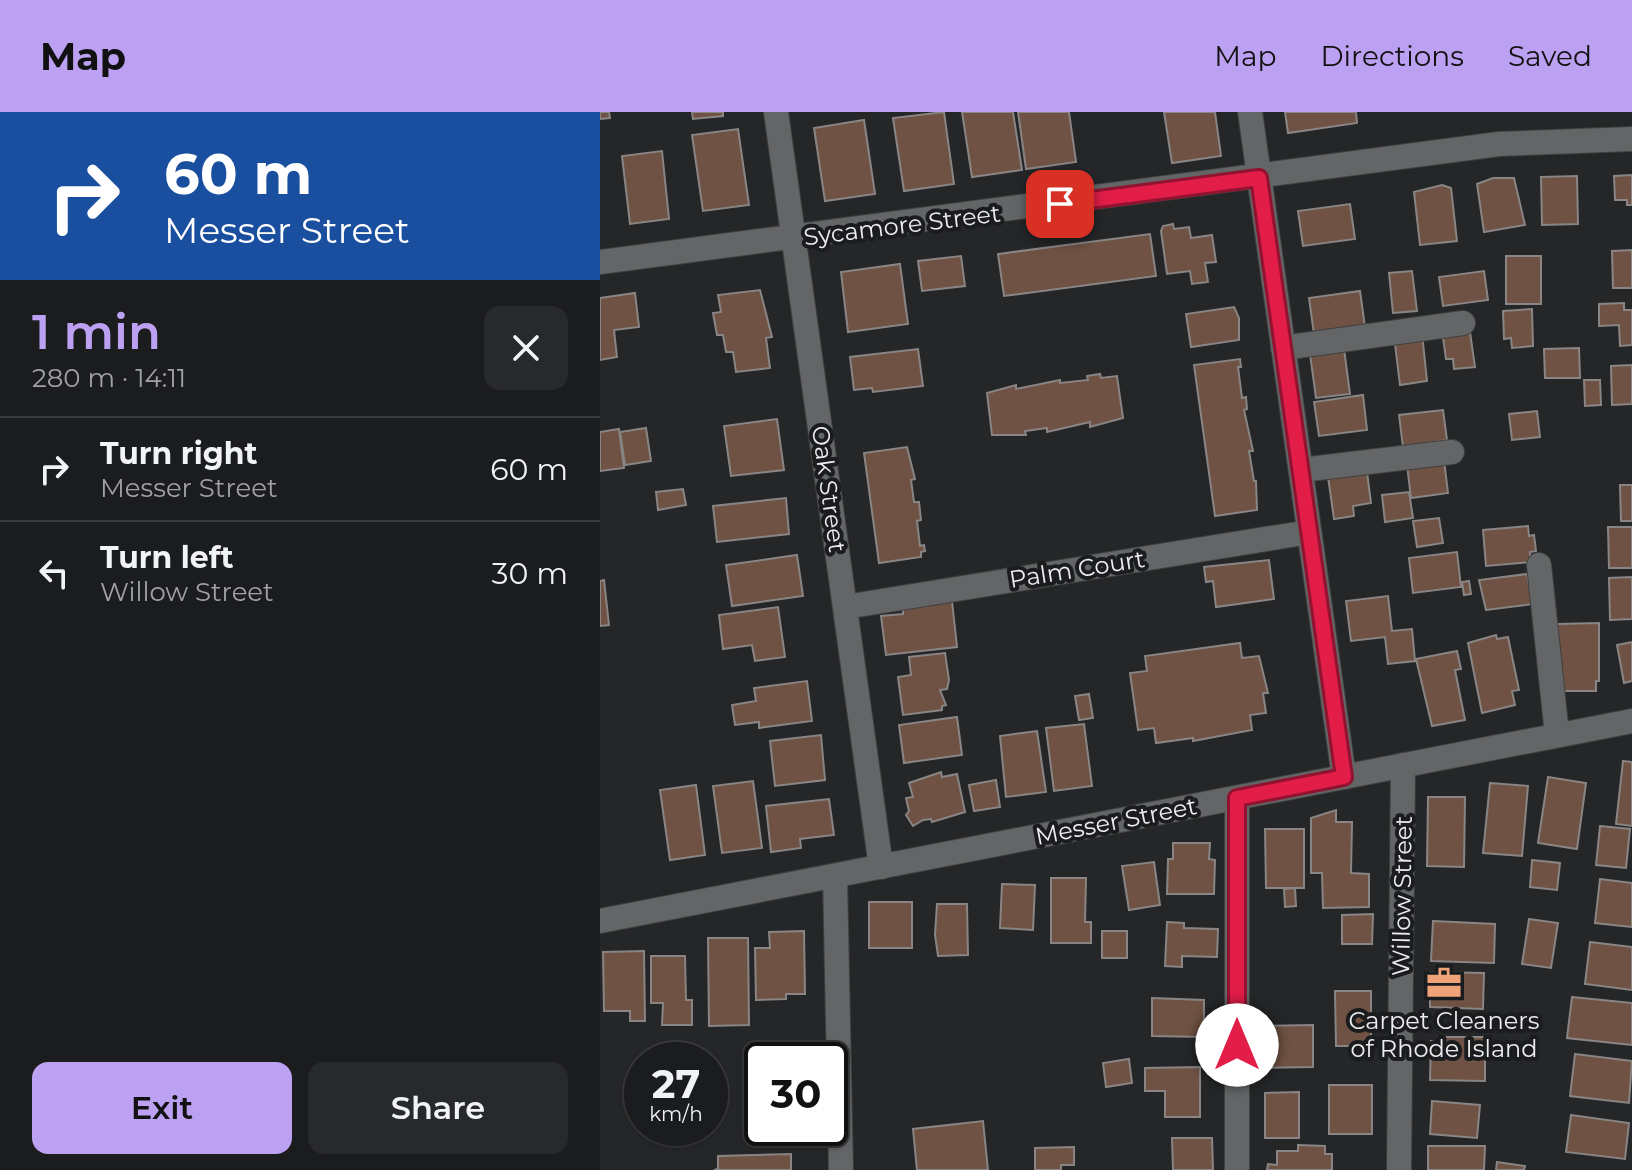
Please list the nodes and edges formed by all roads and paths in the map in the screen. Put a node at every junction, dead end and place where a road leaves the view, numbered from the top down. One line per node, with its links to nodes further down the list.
1 (776, 112): 5 (street, Oak Street)
2 (1250, 112): 4 (street)
3 (1632, 139): 4 (street, Sycamore Street)
4 (1259, 178): 5 (street, Sycamore Street); 8 (street)
5 (793, 239): 6 (street, Sycamore Street); 13 (street, Oak Street)
6 (600, 262)
7 (1463, 323): 8 (street)
8 (1283, 348): 10 (street)
9 (1452, 452): 10 (street)
10 (1301, 470): 11 (street)
11 (1309, 532): 13 (street, Palm Court); 17 (street)
12 (1539, 565): 15 (street)
13 (845, 607): 19 (street, Oak Street)
14 (1632, 721): 15 (street, Messer Street)
15 (1557, 735): 16 (street, Messer Street)
16 (1403, 765): 17 (street, Messer Street); 24 (street, Willow Street)
17 (1344, 777): 18 (street, Messer Street)
18 (1237, 798): 19 (street, Messer Street); 23 (street)
19 (881, 867): 20 (street, Messer Street)
20 (835, 876): 21 (street, Messer Street); 22 (street)
21 (600, 921)
22 (841, 1170)
23 (1237, 1170)
24 (1399, 1170)

